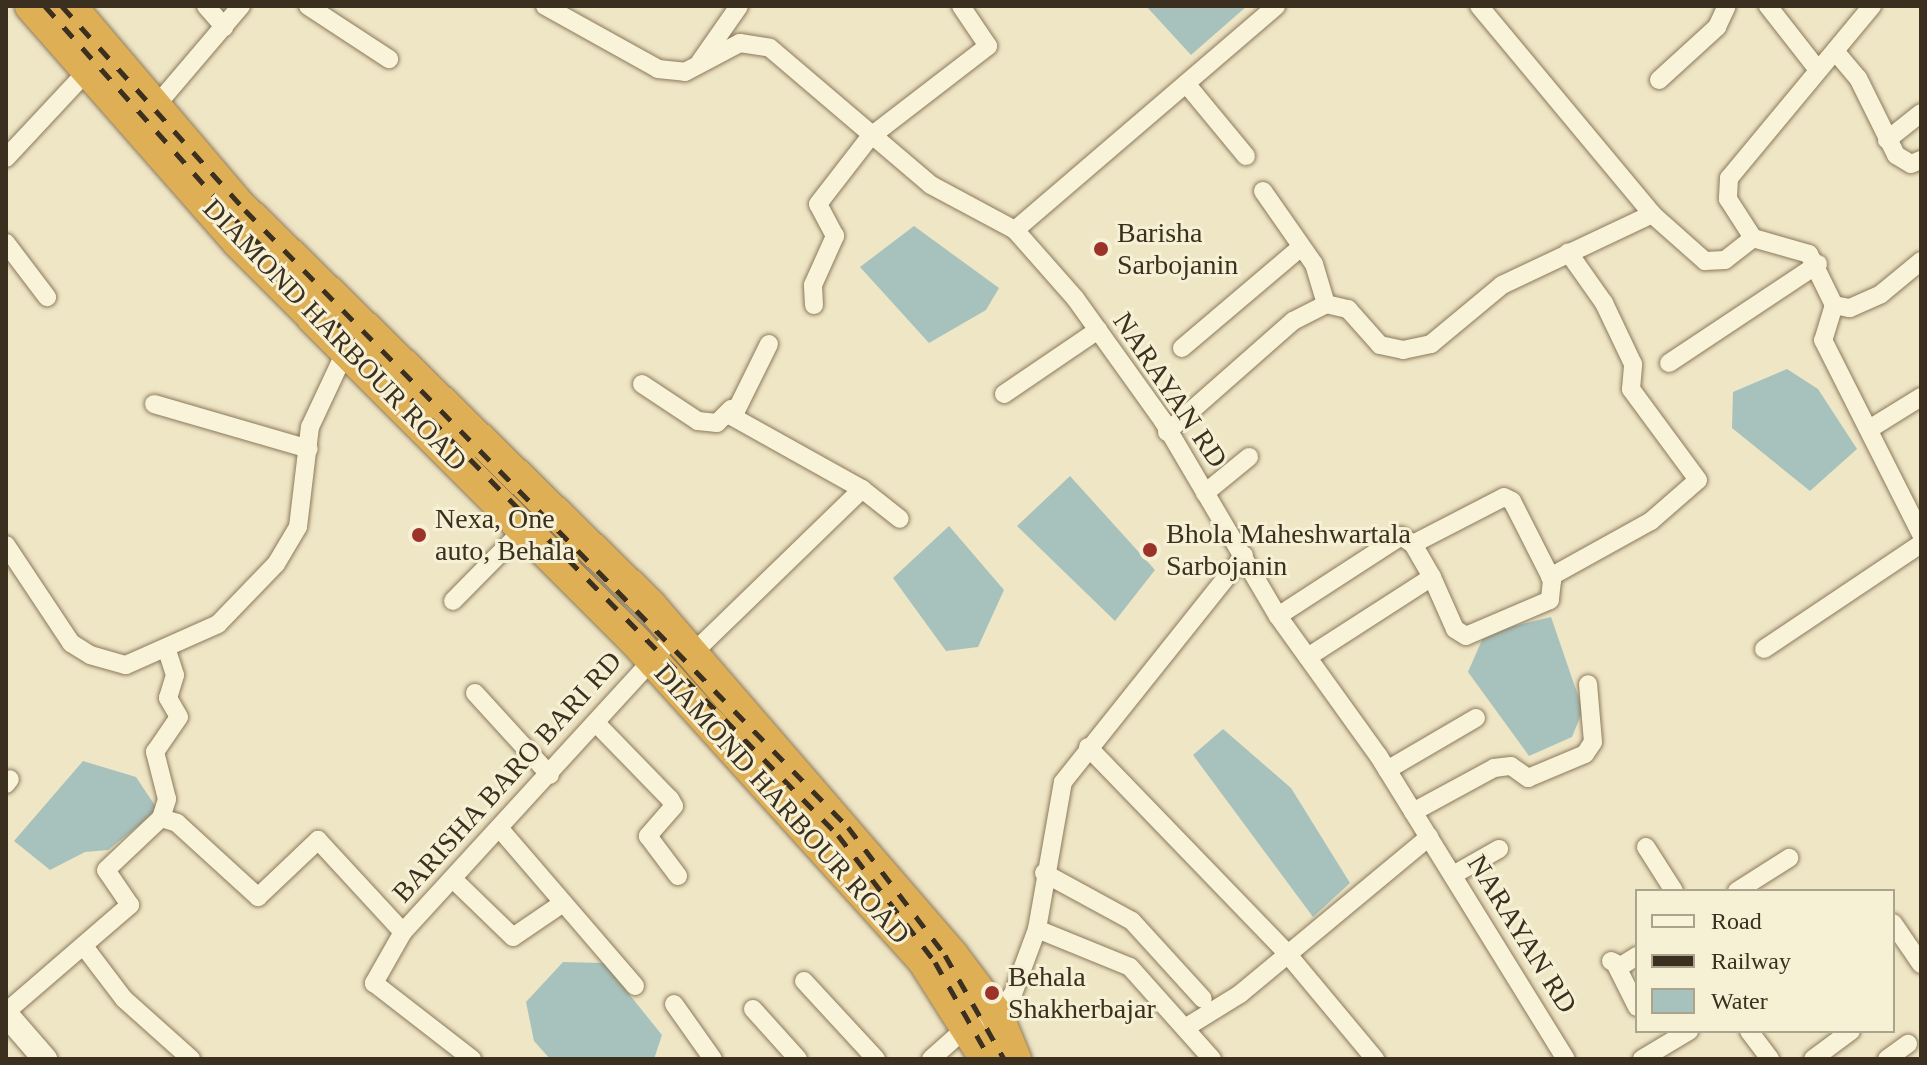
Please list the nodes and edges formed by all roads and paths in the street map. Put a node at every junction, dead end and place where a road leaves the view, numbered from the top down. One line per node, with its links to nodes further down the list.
1 (31, 6): 20 (highway, DIAMOND HARBOUR ROAD)
2 (70, 6): 25 (highway, DIAMOND HARBOUR ROAD)
3 (206, 6): 16 (street)
4 (241, 6): 16 (street)
5 (308, 6): 18 (street)
6 (545, 6): 19 (street, NARAYAN RD)
7 (739, 6): 19 (street)
8 (961, 6): 26 (street)
9 (1276, 6): 23 (street)
10 (1479, 6): 32 (street)
11 (1727, 6): 22 (street)
12 (1768, 6): 21 (street)
13 (1847, 6): 15 (street)
14 (1872, 6): 15 (street)
15 (1858, 22): 17 (street)
16 (224, 27): 25 (street)
17 (1835, 51): 21 (street); 27 (street)
18 (389, 59)
19 (697, 65): 26 (street, NARAYAN RD)
20 (90, 68): 25 (highway, DIAMOND HARBOUR ROAD); 28 (street)
21 (1818, 70): 34 (street)
22 (1659, 80)
23 (1188, 86): 29 (street); 33 (street)
24 (1921, 113): 27 (street)
25 (147, 116): 47 (highway, DIAMOND HARBOUR ROAD); 71 (highway, DIAMOND HARBOUR ROAD)
26 (870, 137): 33 (street, NARAYAN RD); 42 (street)
27 (1887, 140): 30 (street)
28 (8, 149)
29 (1246, 156)
30 (1921, 160)
31 (1263, 191): 36 (street)
32 (1652, 214): 34 (street); 37 (street)
33 (1015, 230): 44 (street, NARAYAN RD)
34 (1753, 238): 39 (street)
35 (6, 243): 40 (street)
36 (1301, 247): 41 (street); 46 (street)
37 (1568, 252): 41 (street); 68 (street)
38 (1921, 261): 43 (street)
39 (1818, 264): 43 (street); 48 (street)
40 (47, 297)
41 (1326, 304): 55 (street)
42 (814, 305)
43 (1834, 305): 54 (street)
44 (1098, 330): 50 (street); 55 (street, NARAYAN RD)
45 (769, 344): 53 (street)
46 (1182, 348)
47 (346, 350): 56 (street); 61 (highway, DIAMOND HARBOUR ROAD)
48 (1669, 363)
49 (642, 384): 53 (street)
50 (1004, 394)
51 (1921, 397): 54 (street)
52 (154, 404): 56 (street)
53 (731, 409): 58 (street)
54 (1871, 428): 62 (street)
55 (1167, 432): 59 (street, NARAYAN RD)
56 (309, 449): 73 (street)
57 (1249, 457): 59 (street)
58 (862, 489): 60 (street); 71 (street, BARISHA BARO BARI RD)
59 (1205, 493): 66 (street, NARAYAN RD)
60 (900, 519)
61 (524, 529): 69 (street); 75 (highway, DIAMOND HARBOUR ROAD)
62 (1921, 534)
63 (1413, 544): 67 (street); 68 (street); 70 (street)
64 (1921, 544): 72 (street)
65 (6, 545): 73 (street)
66 (1244, 555): 70 (street, NARAYAN RD); 80 (street)
67 (1432, 577): 68 (street); 74 (street)
68 (1550, 577)
69 (453, 601)
70 (1278, 616): 74 (street, NARAYAN RD)
71 (683, 644): 75 (street, BARISHA BARO BARI RD); 111 (highway, DIAMOND HARBOUR ROAD)
72 (1764, 649)
73 (167, 650): 84 (street)
74 (1308, 657): 81 (street, NARAYAN RD)
75 (652, 659): 79 (street, BARISHA BARO BARI RD); 111 (highway, DIAMOND HARBOUR ROAD)
76 (1588, 684): 83 (street)
77 (475, 693): 82 (street)
78 (1476, 718): 81 (street)
79 (596, 723): 82 (street, BARISHA BARO BARI RD); 92 (street)
80 (1088, 747): 90 (street); 101 (street)
81 (1387, 770): 83 (street, NARAYAN RD)
82 (550, 775): 85 (street, BARISHA BARO BARI RD)
83 (1413, 812): 86 (street, NARAYAN RD)
84 (161, 818): 99 (street, BARISHA BARO BARI RD); 100 (street)
85 (500, 829): 93 (street, BARISHA BARO BARI RD); 96 (street)
86 (1429, 837): 91 (street, NARAYAN RD); 101 (street)
87 (1646, 847): 94 (street)
88 (1499, 849): 91 (street)
89 (1789, 858): 95 (street)
90 (1044, 873): 98 (street); 106 (street)
91 (1453, 875): 131 (street, NARAYAN RD)
92 (678, 876)
93 (453, 879): 96 (street); 99 (street, BARISHA BARO BARI RD)
94 (1673, 889)
95 (1740, 889)
96 (563, 903): 105 (street)
97 (1895, 926): 103 (street)
98 (1037, 929): 111 (street); 112 (street)
99 (403, 932): 122 (street)
100 (86, 949): 110 (street); 121 (street)
101 (1285, 951): 112 (street); 130 (street)
102 (1635, 957): 107 (street)
103 (1921, 964)
104 (804, 981): 125 (street)
105 (635, 986)
106 (1203, 999)
107 (1635, 1003)
108 (674, 1004): 123 (street)
109 (753, 1009): 124 (street)
110 (6, 1013): 120 (main road)
111 (982, 1021): 126 (street); 127 (highway, DIAMOND HARBOUR ROAD); 128 (highway, DIAMOND HARBOUR ROAD)
112 (1185, 1028): 129 (street)
113 (6, 1032): 119 (main road)
114 (1681, 1033): 117 (street)
115 (1750, 1033): 133 (street)
116 (1848, 1033): 134 (street)
117 (1658, 1039): 132 (street)
118 (1908, 1044): 135 (street)
119 (26, 1059)
120 (45, 1059)
121 (191, 1059)
122 (472, 1059)
123 (713, 1059)
124 (798, 1059)
125 (876, 1059)
126 (931, 1059)
127 (986, 1059)
128 (1015, 1059)
129 (1212, 1059)
130 (1375, 1059)
131 (1566, 1059)
132 (1642, 1059)
133 (1770, 1059)
134 (1813, 1059)
135 (1887, 1059)

